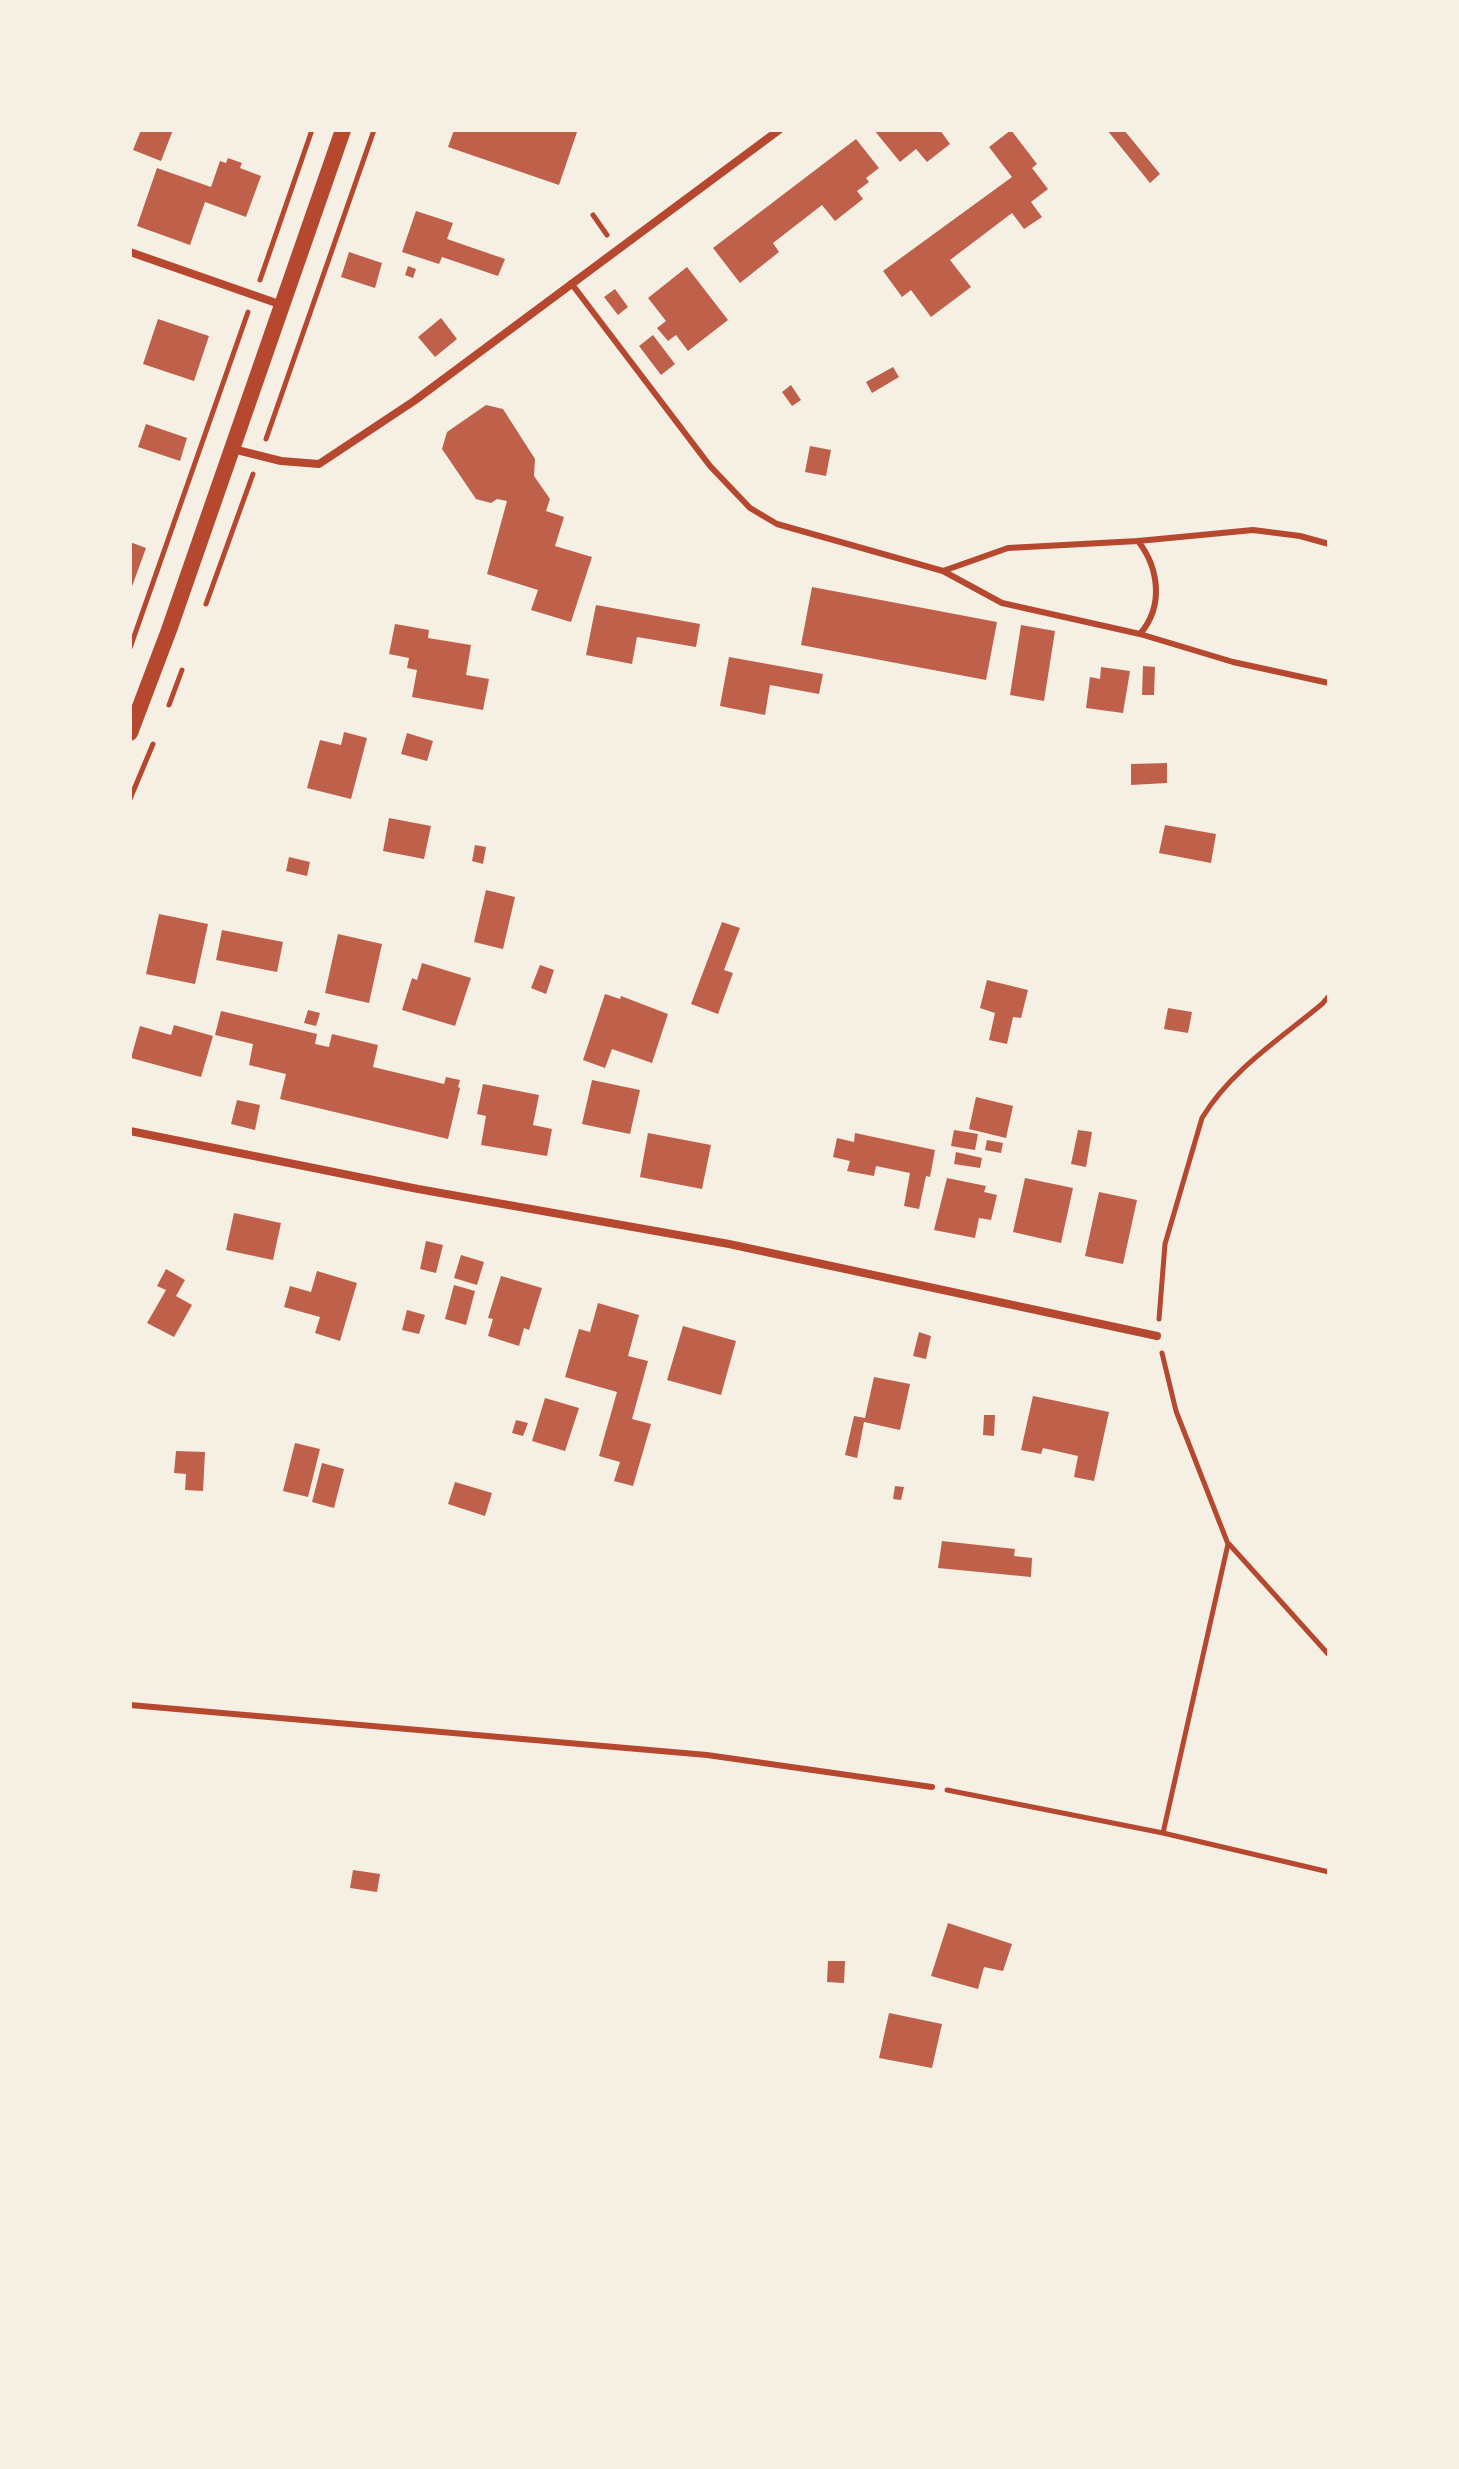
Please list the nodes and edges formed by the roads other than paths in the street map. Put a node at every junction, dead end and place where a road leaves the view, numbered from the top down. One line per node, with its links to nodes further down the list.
1 (343, 130): 5 (main road)
2 (779, 130): 4 (street)
3 (130, 252): 5 (street)
4 (571, 283): 6 (street); 9 (lane)
5 (282, 305): 6 (main road)
6 (233, 449): 12 (main road)
7 (1138, 541): 8 (lane); 9 (lane); 10 (lane)
8 (1329, 544)
9 (943, 571): 10 (lane)
10 (1140, 634): 11 (lane)
11 (1329, 683)
12 (130, 733)
13 (130, 1131): 14 (street)
14 (1157, 1336)
15 (130, 1705): 16 (lane)
16 (932, 1787)

